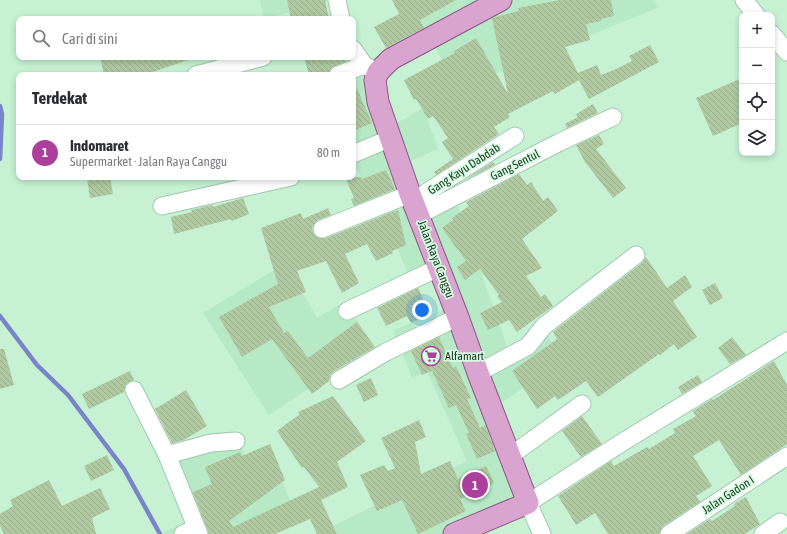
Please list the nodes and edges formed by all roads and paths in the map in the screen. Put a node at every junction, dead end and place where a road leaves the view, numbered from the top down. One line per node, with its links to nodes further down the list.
1 (337, 0): 5 (street)
2 (501, 0): 10 (main road)
3 (744, 0): 4 (street)
4 (754, 12)
5 (340, 16)
6 (775, 38): 8 (street)
7 (356, 52): 10 (street)
8 (787, 52)
9 (252, 60): 11 (street)
10 (371, 69): 12 (street); 15 (main road, Jalan Raya Canggu)
11 (207, 72)
12 (354, 72)
13 (613, 117): 18 (street, Gang Sentul)
14 (515, 136): 18 (street, Gang Kayu Dabdab)
15 (391, 138): 16 (street); 18 (main road, Jalan Raya Canggu)
16 (356, 153)
17 (278, 180): 19 (street)
18 (414, 203): 20 (street); 22 (main road, Jalan Raya Canggu)
19 (162, 206)
20 (322, 229)
21 (636, 255): 26 (street)
22 (438, 268): 23 (street); 24 (main road, Jalan Raya Canggu)
23 (347, 311)
24 (458, 317): 26 (main road, Jalan Raya Canggu); 27 (street)
25 (787, 340): 34 (street)
26 (478, 373): 32 (main road, Jalan Raya Canggu)
27 (339, 380)
28 (134, 390): 31 (street)
29 (582, 404): 32 (street)
30 (236, 441): 31 (street)
31 (167, 455): 36 (street)
32 (510, 456): 34 (main road, Jalan Raya Canggu)
33 (787, 456): 39 (street, Jalan Gadon I)
34 (528, 503): 37 (main road); 38 (street)
35 (780, 522): 40 (street)
36 (193, 532)
37 (454, 534)
38 (542, 534)
39 (669, 534)
40 (763, 534)

